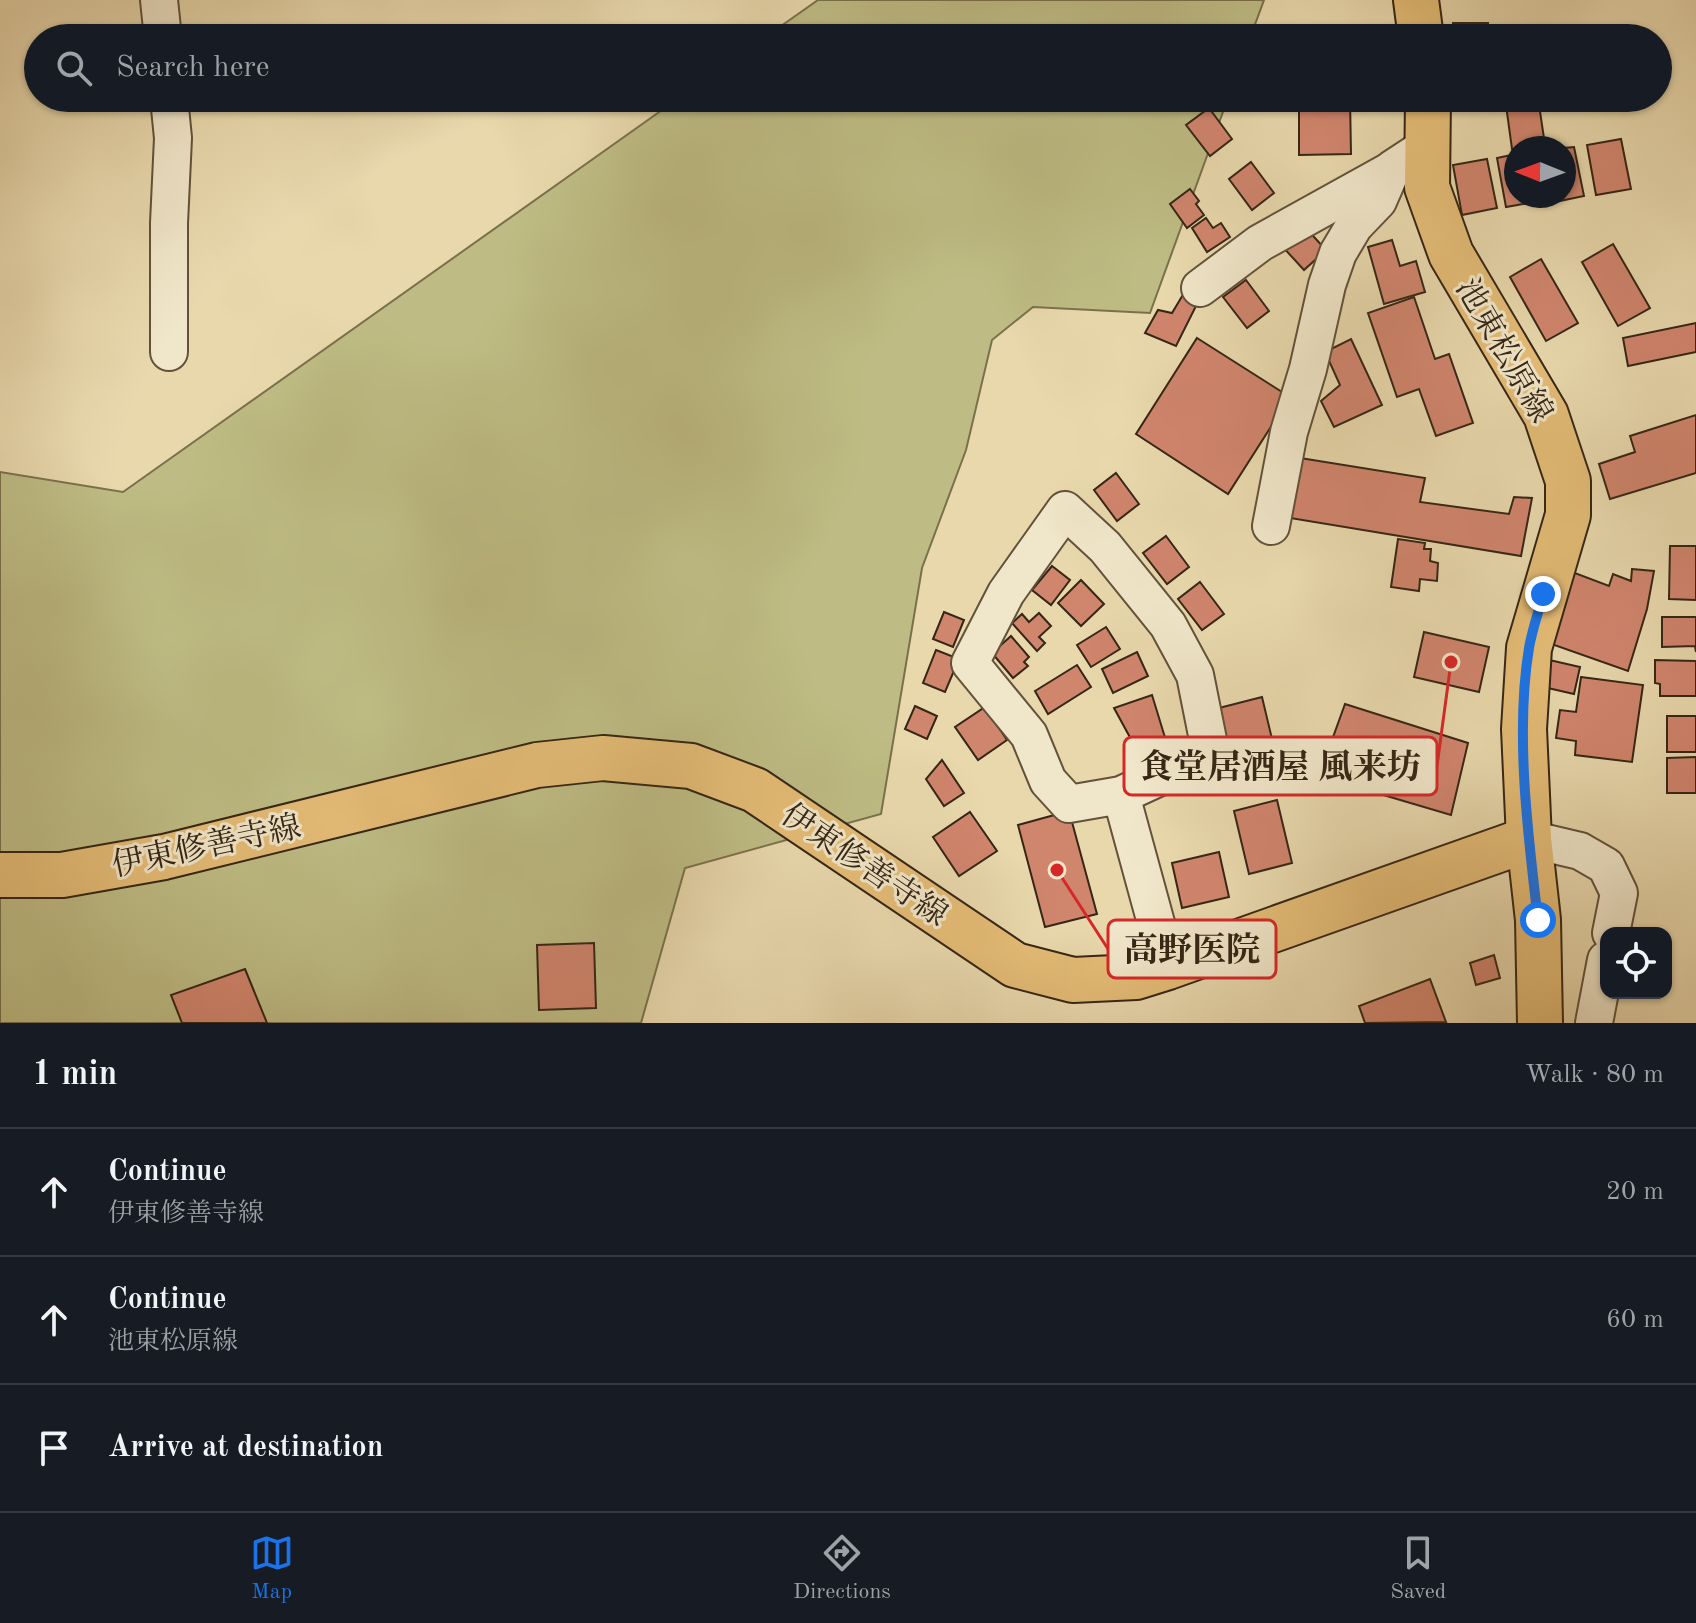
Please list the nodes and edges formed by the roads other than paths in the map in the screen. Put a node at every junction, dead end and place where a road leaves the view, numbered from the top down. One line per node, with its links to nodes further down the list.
1 (159, 0): 3 (street)
2 (1416, 0): 4 (main road)
3 (162, 24)
4 (1419, 24)
5 (170, 112): 9 (street)
6 (1424, 112): 7 (main road, 池東松原線)
7 (1409, 158): 8 (street); 10 (street); 12 (main road, 池東松原線)
8 (1200, 288)
9 (169, 352)
10 (1271, 526)
11 (1121, 795): 11 (street); 15 (street)
12 (1529, 839): 14 (street); 15 (main road, 伊東修善寺線); 17 (main road)
13 (0, 875): 15 (main road, 伊東修善寺線)
14 (1612, 927)
15 (1168, 967)
16 (1600, 992): 18 (street)
17 (1540, 1023)
18 (1594, 1023)

